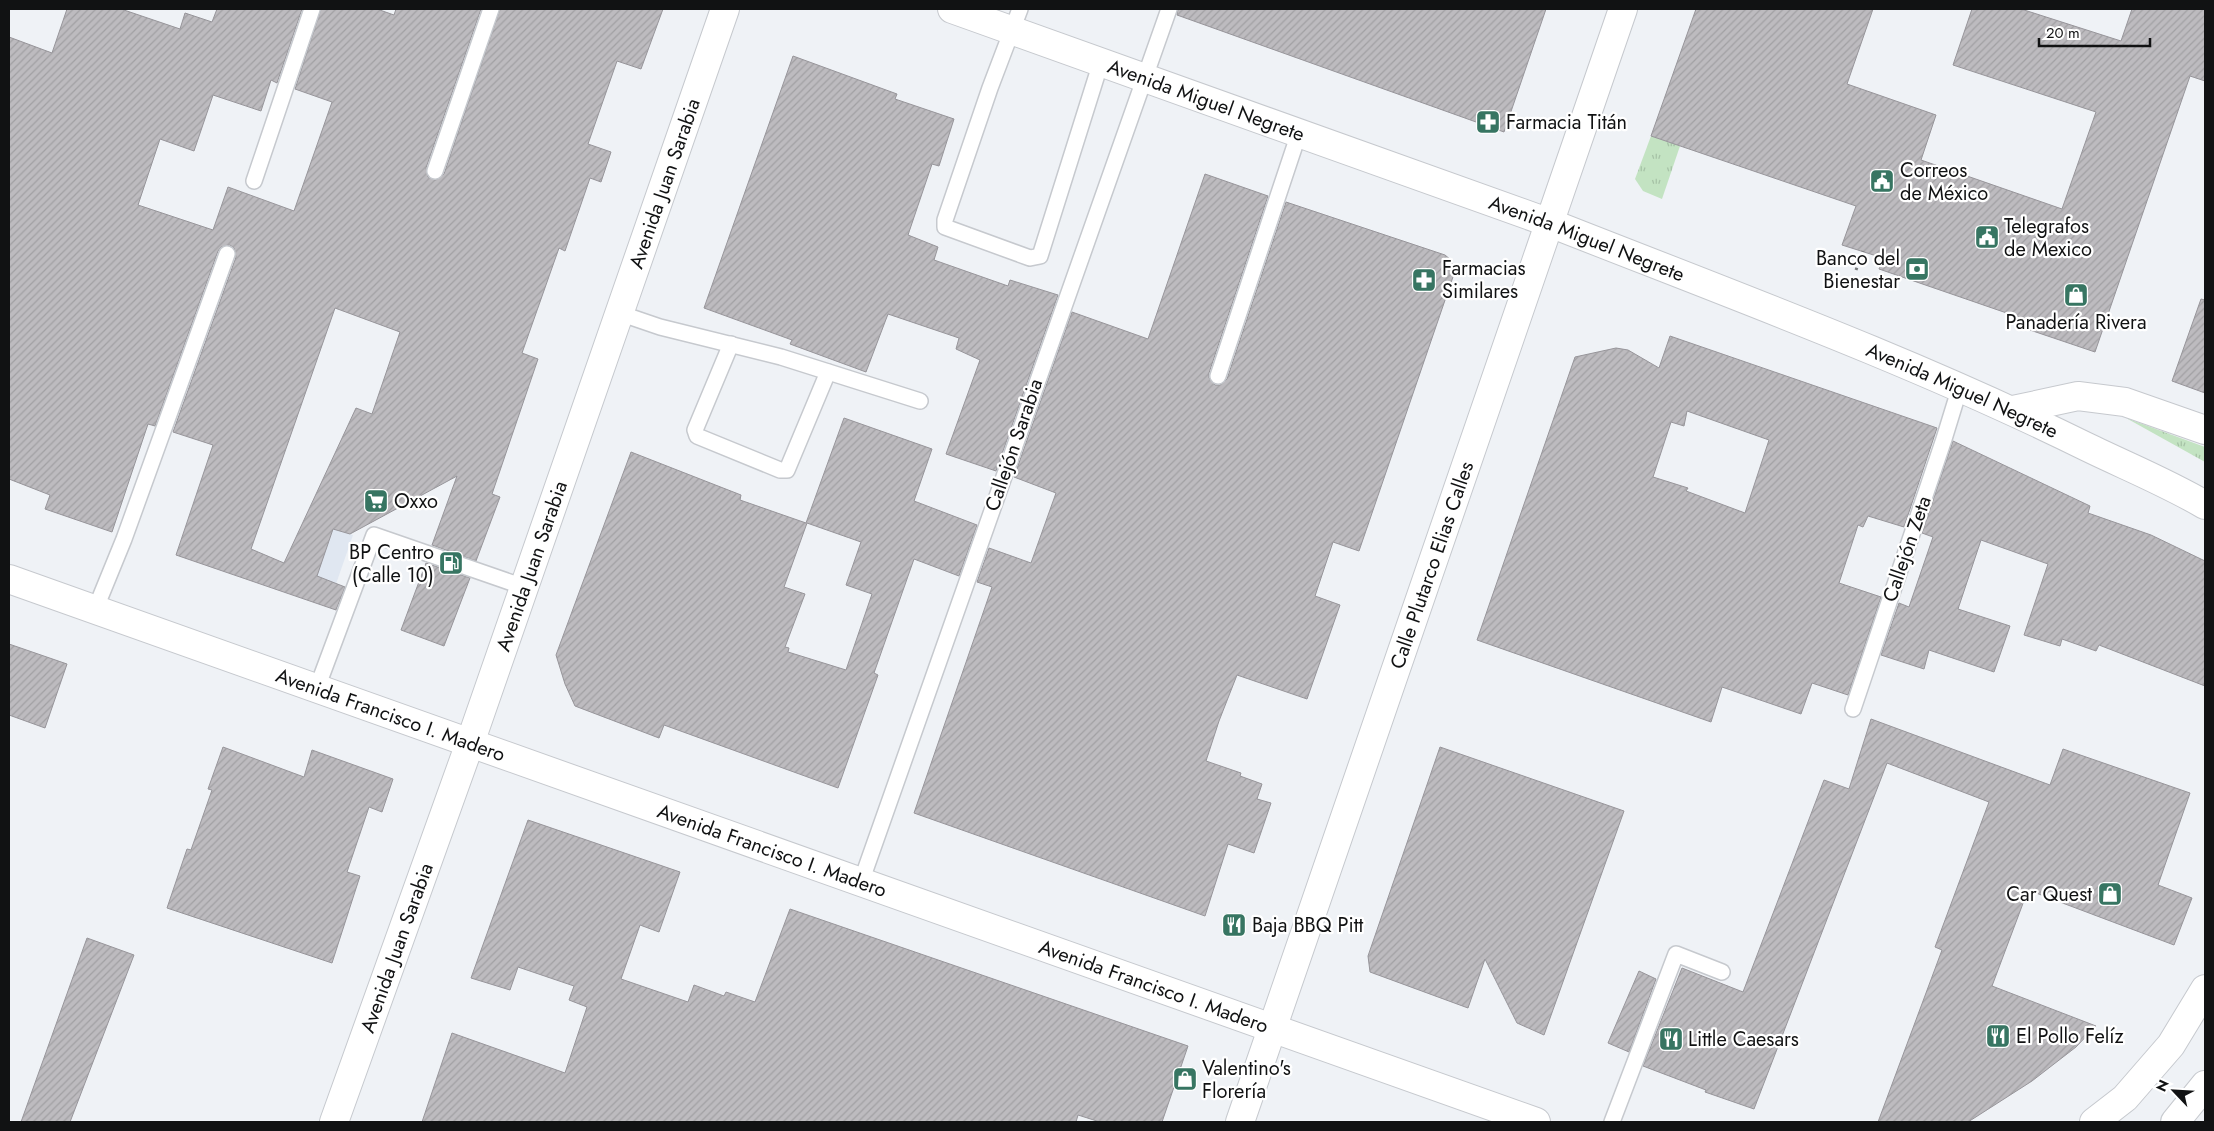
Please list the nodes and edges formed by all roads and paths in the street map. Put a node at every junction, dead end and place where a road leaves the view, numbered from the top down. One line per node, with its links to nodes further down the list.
1 (312, 9): 12 (lane)
2 (491, 9): 11 (lane)
3 (725, 9): 17 (main road, Avenida Juan Sarabia)
4 (952, 9): 7 (main road, Avenida Miguel Negrete)
5 (1169, 9): 9 (lane, Callejón Sarabia)
6 (1623, 9): 13 (main road, Calle Plutarco Elias Calles)
7 (1016, 20): 8 (main road, Avenida Miguel Negrete); 8 (lane)
8 (1101, 62): 9 (main road, Avenida Miguel Negrete)
9 (1143, 77): 10 (main road, Avenida Miguel Negrete); 32 (lane, Callejón Sarabia)
10 (1299, 133): 13 (main road, Avenida Miguel Negrete); 20 (lane)
11 (436, 171)
12 (254, 181)
13 (1550, 223): 21 (main road, Avenida Miguel Negrete); 35 (main road, Calle Plutarco Elias Calles)
14 (1863, 252): 16 (path)
15 (226, 254): 28 (lane)
16 (1856, 270)
17 (619, 313): 18 (lane); 27 (main road, Avenida Juan Sarabia)
18 (731, 344): 19 (lane); 19 (lane)
19 (828, 372): 22 (lane)
20 (1218, 376)
21 (1960, 388): 23 (main road, Avenida Miguel Negrete); 30 (lane, Callejón Zeta)
22 (920, 401)
23 (2013, 410): 24 (main road); 25 (main road, Avenida Miguel Negrete)
24 (2205, 430)
25 (2205, 505)
26 (9, 579): 28 (main road, Avenida Francisco I. Madero)
27 (524, 587): 29 (lane); 31 (main road, Avenida Juan Sarabia)
28 (95, 610): 29 (main road, Avenida Francisco I. Madero)
29 (317, 688): 31 (main road, Avenida Francisco I. Madero)
30 (1853, 709)
31 (470, 743): 32 (main road, Avenida Francisco I. Madero); 37 (main road, Avenida Juan Sarabia)
32 (861, 882): 35 (main road, Avenida Francisco I. Madero)
33 (1722, 972): 40 (lane)
34 (2205, 989): 41 (main road)
35 (1273, 1028): 38 (main road, Calle Plutarco Elias Calles); 39 (main road, Avenida Francisco I. Madero)
36 (2205, 1085): 42 (main road)
37 (334, 1122)
38 (1240, 1122)
39 (1536, 1122)
40 (1612, 1122)
41 (2094, 1122)
42 (2175, 1122)

